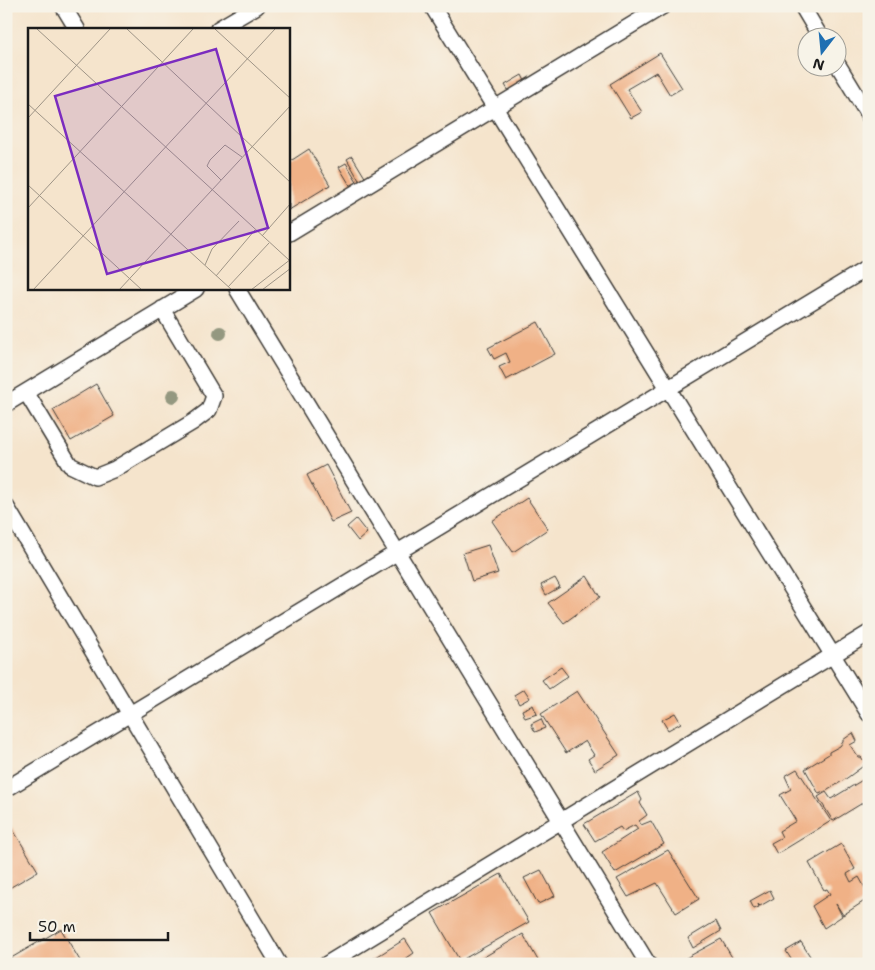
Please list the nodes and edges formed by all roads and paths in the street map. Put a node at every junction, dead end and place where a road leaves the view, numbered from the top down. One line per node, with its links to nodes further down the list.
1 (257, 6): 7 (street)
2 (432, 6): 10 (street)
3 (663, 6): 10 (street)
4 (802, 6): 8 (street)
5 (65, 7): 6 (street)
6 (76, 28)
7 (220, 28)
8 (815, 28)
9 (846, 78): 11 (street)
10 (495, 108): 12 (street); 17 (street)
11 (869, 116)
12 (290, 232)
13 (869, 267): 17 (street)
14 (194, 290): 16 (street)
15 (237, 290): 21 (street)
16 (162, 309): 18 (street); 18 (street)
17 (668, 388): 21 (street); 23 (street)
18 (26, 392): 19 (street)
19 (6, 404)
20 (6, 506): 24 (street)
21 (397, 552): 24 (street); 27 (street)
22 (869, 633): 23 (street)
23 (832, 655): 25 (street); 27 (street)
24 (130, 714): 26 (street); 28 (street)
25 (869, 714)
26 (6, 789)
27 (561, 821): 29 (street); 30 (street)
28 (278, 964)
29 (327, 964)
30 (648, 964)

